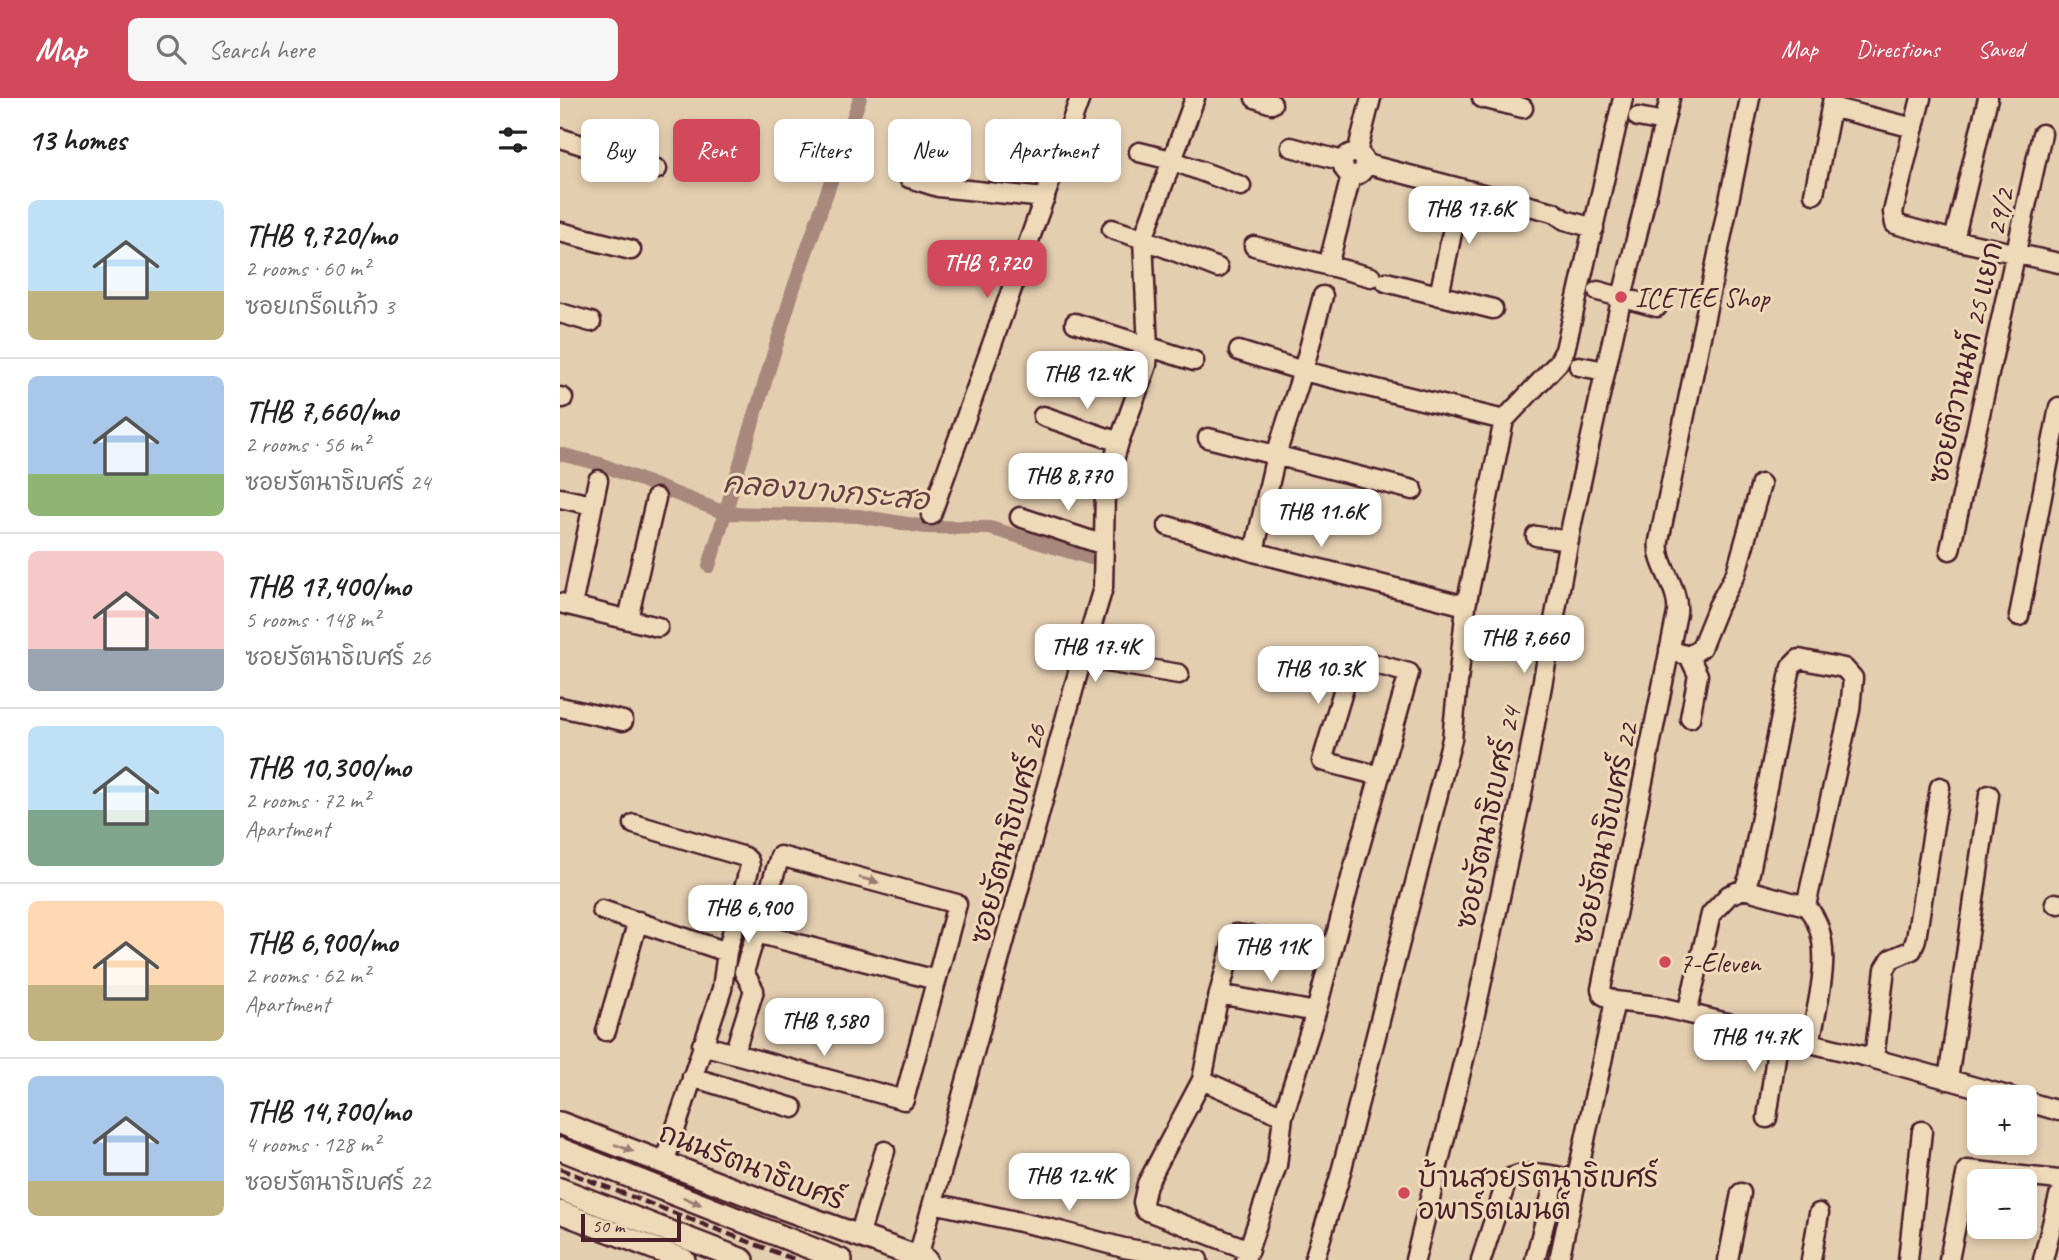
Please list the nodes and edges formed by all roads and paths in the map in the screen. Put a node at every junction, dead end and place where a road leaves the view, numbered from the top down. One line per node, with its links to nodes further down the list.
1 (1080, 98): 28 (street)
2 (1195, 98): 22 (street, ซอยรัตนาธิเบศร์ 26)
3 (1255, 98): 12 (street)
4 (1371, 98): 23 (street)
5 (1482, 98): 13 (street)
6 (1623, 98): 29 (street)
7 (1670, 98): 15 (street, ซอยรัตนาธิเบศร์ 24)
8 (1749, 98): 80 (street, ซอยรัตนาธิเบศร์ 22)
9 (1921, 98): 16 (street)
10 (1988, 98): 33 (street)
11 (1832, 102): 16 (street); 27 (street)
12 (1272, 104)
13 (1523, 108)
14 (1638, 117): 15 (street)
15 (1664, 122): 43 (street, ซอยรัตนาธิเบศร์ 24)
16 (1914, 128): 33 (street)
17 (2042, 134): 36 (street, ซอยติวานนท์ 25 แยก 29/2)
18 (560, 138): 19 (street)
19 (581, 145)
20 (1290, 148): 23 (street)
21 (1139, 152): 22 (street)
22 (1171, 160): 25 (street); 32 (street, ซอยรัตนาธิเบศร์ 26)
23 (1354, 163): 26 (street); 38 (street)
24 (922, 182): 28 (street)
25 (1241, 186)
26 (1461, 189): 29 (street); 42 (street)
27 (1814, 194)
28 (1045, 198): 67 (street)
29 (1595, 223): 57 (street)
30 (1112, 229): 32 (street)
31 (560, 232): 35 (street)
32 (1143, 239): 39 (street); 49 (street, ซอยรัตนาธิเบศร์ 26)
33 (1954, 240): 36 (street)
34 (1254, 246): 38 (street)
35 (631, 250)
36 (2016, 255): 37 (street); 73 (street, ซอยติวานนท์ 25 แยก 29/2)
37 (2059, 263)
38 (1328, 266): 42 (street)
39 (1218, 268)
40 (1598, 291): 43 (street)
41 (1323, 296): 53 (street)
42 (1438, 296): 45 (street)
43 (1622, 296): 44 (street); 54 (street, ซอยรัตนาธิเบศร์ 24)
44 (1657, 307)
45 (1493, 309)
46 (560, 313): 47 (street)
47 (591, 322)
48 (1075, 323): 49 (street)
49 (1148, 348): 51 (street); 59 (street, ซอยรัตนาธิเบศร์ 26)
50 (1239, 351): 53 (street)
51 (1194, 361)
52 (1579, 366): 54 (street)
53 (1303, 371): 57 (street); 60 (street)
54 (1605, 371): 71 (street, ซอยรัตนาธิเบศร์ 24)
55 (2059, 407): 77 (street)
56 (1043, 416): 59 (street)
57 (1504, 420): 76 (street)
58 (1208, 438): 60 (street)
59 (1119, 442): 72 (street, ซอยรัตนาธิเบศร์ 26)
60 (1276, 455): 63 (street); 74 (street)
61 (598, 480): 66 (street)
62 (1761, 484): 81 (street)
63 (1413, 490)
64 (560, 498): 66 (street)
65 (656, 498): 78 (street)
66 (592, 505): 75 (street)
67 (931, 515)
68 (1020, 517): 72 (street)
69 (1168, 526): 74 (street)
70 (1536, 536): 71 (street)
71 (1569, 541): 144 (street, ซอยรัตนาธิเบศร์ 24)
72 (1104, 545): 82 (street, ซอยรัตนาธิเบศร์ 26)
73 (1950, 550)
74 (1254, 552): 76 (street)
75 (566, 604): 78 (street)
76 (1465, 606): 143 (street)
77 (2019, 616)
78 (628, 619): 79 (street)
79 (658, 627)
80 (1670, 650): 81 (street); 100 (street, ซอยรัตนาธิเบศร์ 22)
81 (1689, 656): 85 (street)
82 (1082, 658): 83 (street); 131 (street, ซอยรัตนาธิเบศร์ 26)
83 (1179, 674)
84 (560, 707): 86 (street)
85 (1690, 718)
86 (623, 722)
87 (1380, 776): 87 (street); 96 (street)
88 (1940, 787): 108 (street)
89 (1989, 795): 111 (street)
90 (634, 824): 97 (street)
91 (1744, 889): 92 (street); 92 (street); 102 (street)
92 (1806, 906): 105 (street)
93 (602, 910): 94 (street)
94 (638, 921): 97 (street); 103 (street)
95 (756, 933): 98 (street); 98 (street, one-way to 98); 107 (street)
96 (1333, 947): 99 (street); 101 (street)
97 (727, 952): 106 (street)
98 (936, 980): 107 (street)
99 (1219, 994): 101 (street); 110 (street)
100 (1615, 1001): 102 (street); 125 (street)
101 (1317, 1012): 116 (street)
102 (1687, 1013): 104 (street)
103 (606, 1031)
104 (1779, 1036): 105 (street); 117 (street)
105 (1810, 1043): 108 (street)
106 (702, 1045): 107 (street); 109 (street)
107 (734, 1054)
108 (1874, 1059): 111 (street)
109 (692, 1077): 114 (street); 123 (street)
110 (1202, 1080): 116 (street); 136 (street)
111 (1948, 1080): 112 (street)
112 (1967, 1085)
113 (2037, 1105): 115 (street)
114 (793, 1108)
115 (2059, 1111)
116 (1283, 1116): 136 (street)
117 (1767, 1118)
118 (560, 1122): 123 (main road, ถนนรัตนาธิเบศร์, one-way to 123)
119 (1922, 1131): 150 (street)
120 (560, 1149): 122 (main road, ถนนรัตนาธิเบศร์)
121 (885, 1151): 135 (street)
122 (590, 1160): 127 (main road); 141 (main road, ถนนรัตนาธิเบศร์, one-way to 141)
123 (664, 1163): 127 (main road, ถนนรัตนาธิเบศร์)
124 (1556, 1177): 125 (street); 145 (street); 146 (street)
125 (1576, 1180): 147 (street)
126 (2059, 1180): 151 (street)
127 (715, 1183): 135 (main road, ถนนรัตนาธิเบศร์)
128 (560, 1189): 134 (main road)
129 (1741, 1193): 148 (street)
130 (2059, 1196): 152 (street)
131 (933, 1203): 137 (street, ซอยรัตนาธิเบศร์ 26); 142 (street)
132 (560, 1212): 138 (main road)
133 (1819, 1213): 149 (street)
134 (652, 1226): 139 (main road); 140 (main road)
135 (859, 1236): 137 (main road, ถนนรัตนาธิเบศร์)
136 (1247, 1255)
137 (922, 1259)
138 (684, 1260)
139 (712, 1260)
140 (743, 1260)
141 (841, 1260)
142 (1198, 1260)
143 (1314, 1260)
144 (1415, 1260)
145 (1481, 1260)
146 (1535, 1260)
147 (1559, 1260)
148 (1728, 1260)
149 (1811, 1260)
150 (1908, 1260)
151 (1949, 1260)
152 (2043, 1260)

